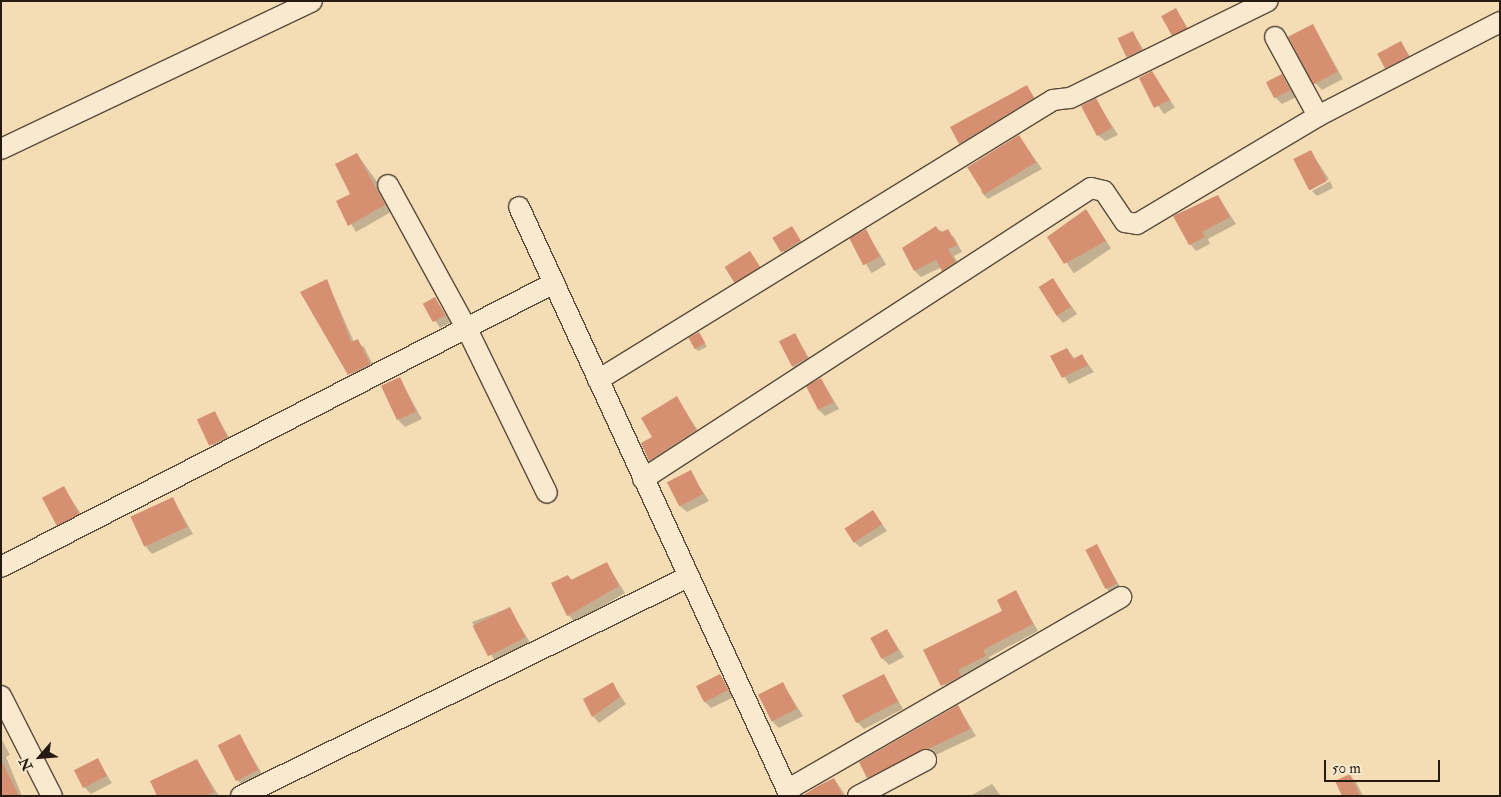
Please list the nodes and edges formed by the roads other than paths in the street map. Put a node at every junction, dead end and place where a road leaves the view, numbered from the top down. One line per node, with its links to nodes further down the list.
1 (312, 1): 6 (street)
2 (1268, 1): 11 (street)
3 (1500, 22): 5 (street)
4 (1275, 37): 5 (street)
5 (1318, 116): 12 (street)
6 (1, 149)
7 (388, 185): 10 (street)
8 (518, 206): 9 (street)
9 (554, 283): 10 (street); 11 (street)
10 (467, 328): 13 (street); 14 (street)
11 (598, 380): 12 (street)
12 (643, 479): 15 (street)
13 (548, 492)
14 (1, 567)
15 (689, 577): 19 (street); 21 (street)
16 (1121, 596): 19 (street)
17 (1, 696): 20 (street)
18 (926, 760): 22 (street)
19 (788, 793)
20 (52, 796)
21 (240, 796)
22 (858, 796)

